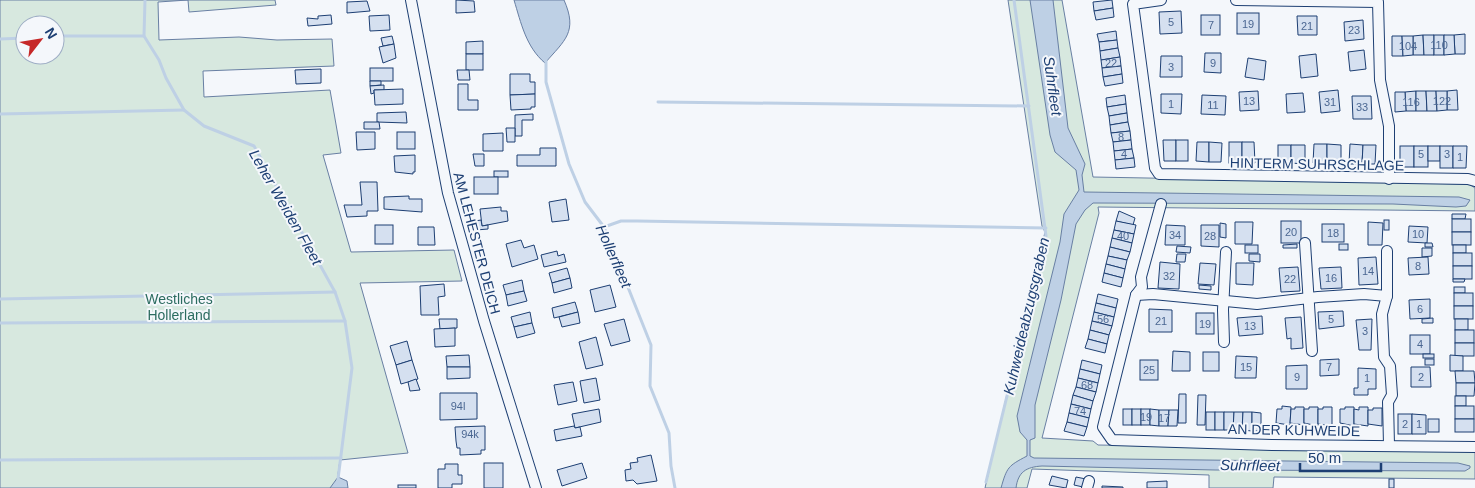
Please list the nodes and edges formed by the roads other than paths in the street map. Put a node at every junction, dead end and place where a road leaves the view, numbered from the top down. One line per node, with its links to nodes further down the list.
1 (411, 0): 18 (street, AM LEHESTER DEICH)
2 (1161, 0): 4 (street, HINTERM SUHRSCHLAGE)
3 (1236, 0): 4 (street)
4 (1389, 178): 5 (street, HINTERM SUHRSCHLAGE)
5 (1475, 181)
6 (1161, 204): 10 (street)
7 (1305, 244): 12 (street)
8 (1387, 251): 11 (street)
9 (1226, 252): 13 (street)
10 (1136, 294): 13 (street); 16 (street, AN DER KUHWEIDE)
11 (1387, 296): 12 (street); 16 (street)
12 (1308, 297): 13 (street); 15 (street)
13 (1223, 299): 14 (street)
14 (1224, 342)
15 (1312, 351)
16 (1389, 445): 17 (street, AN DER KUHWEIDE)
17 (1475, 447)
18 (536, 488)

